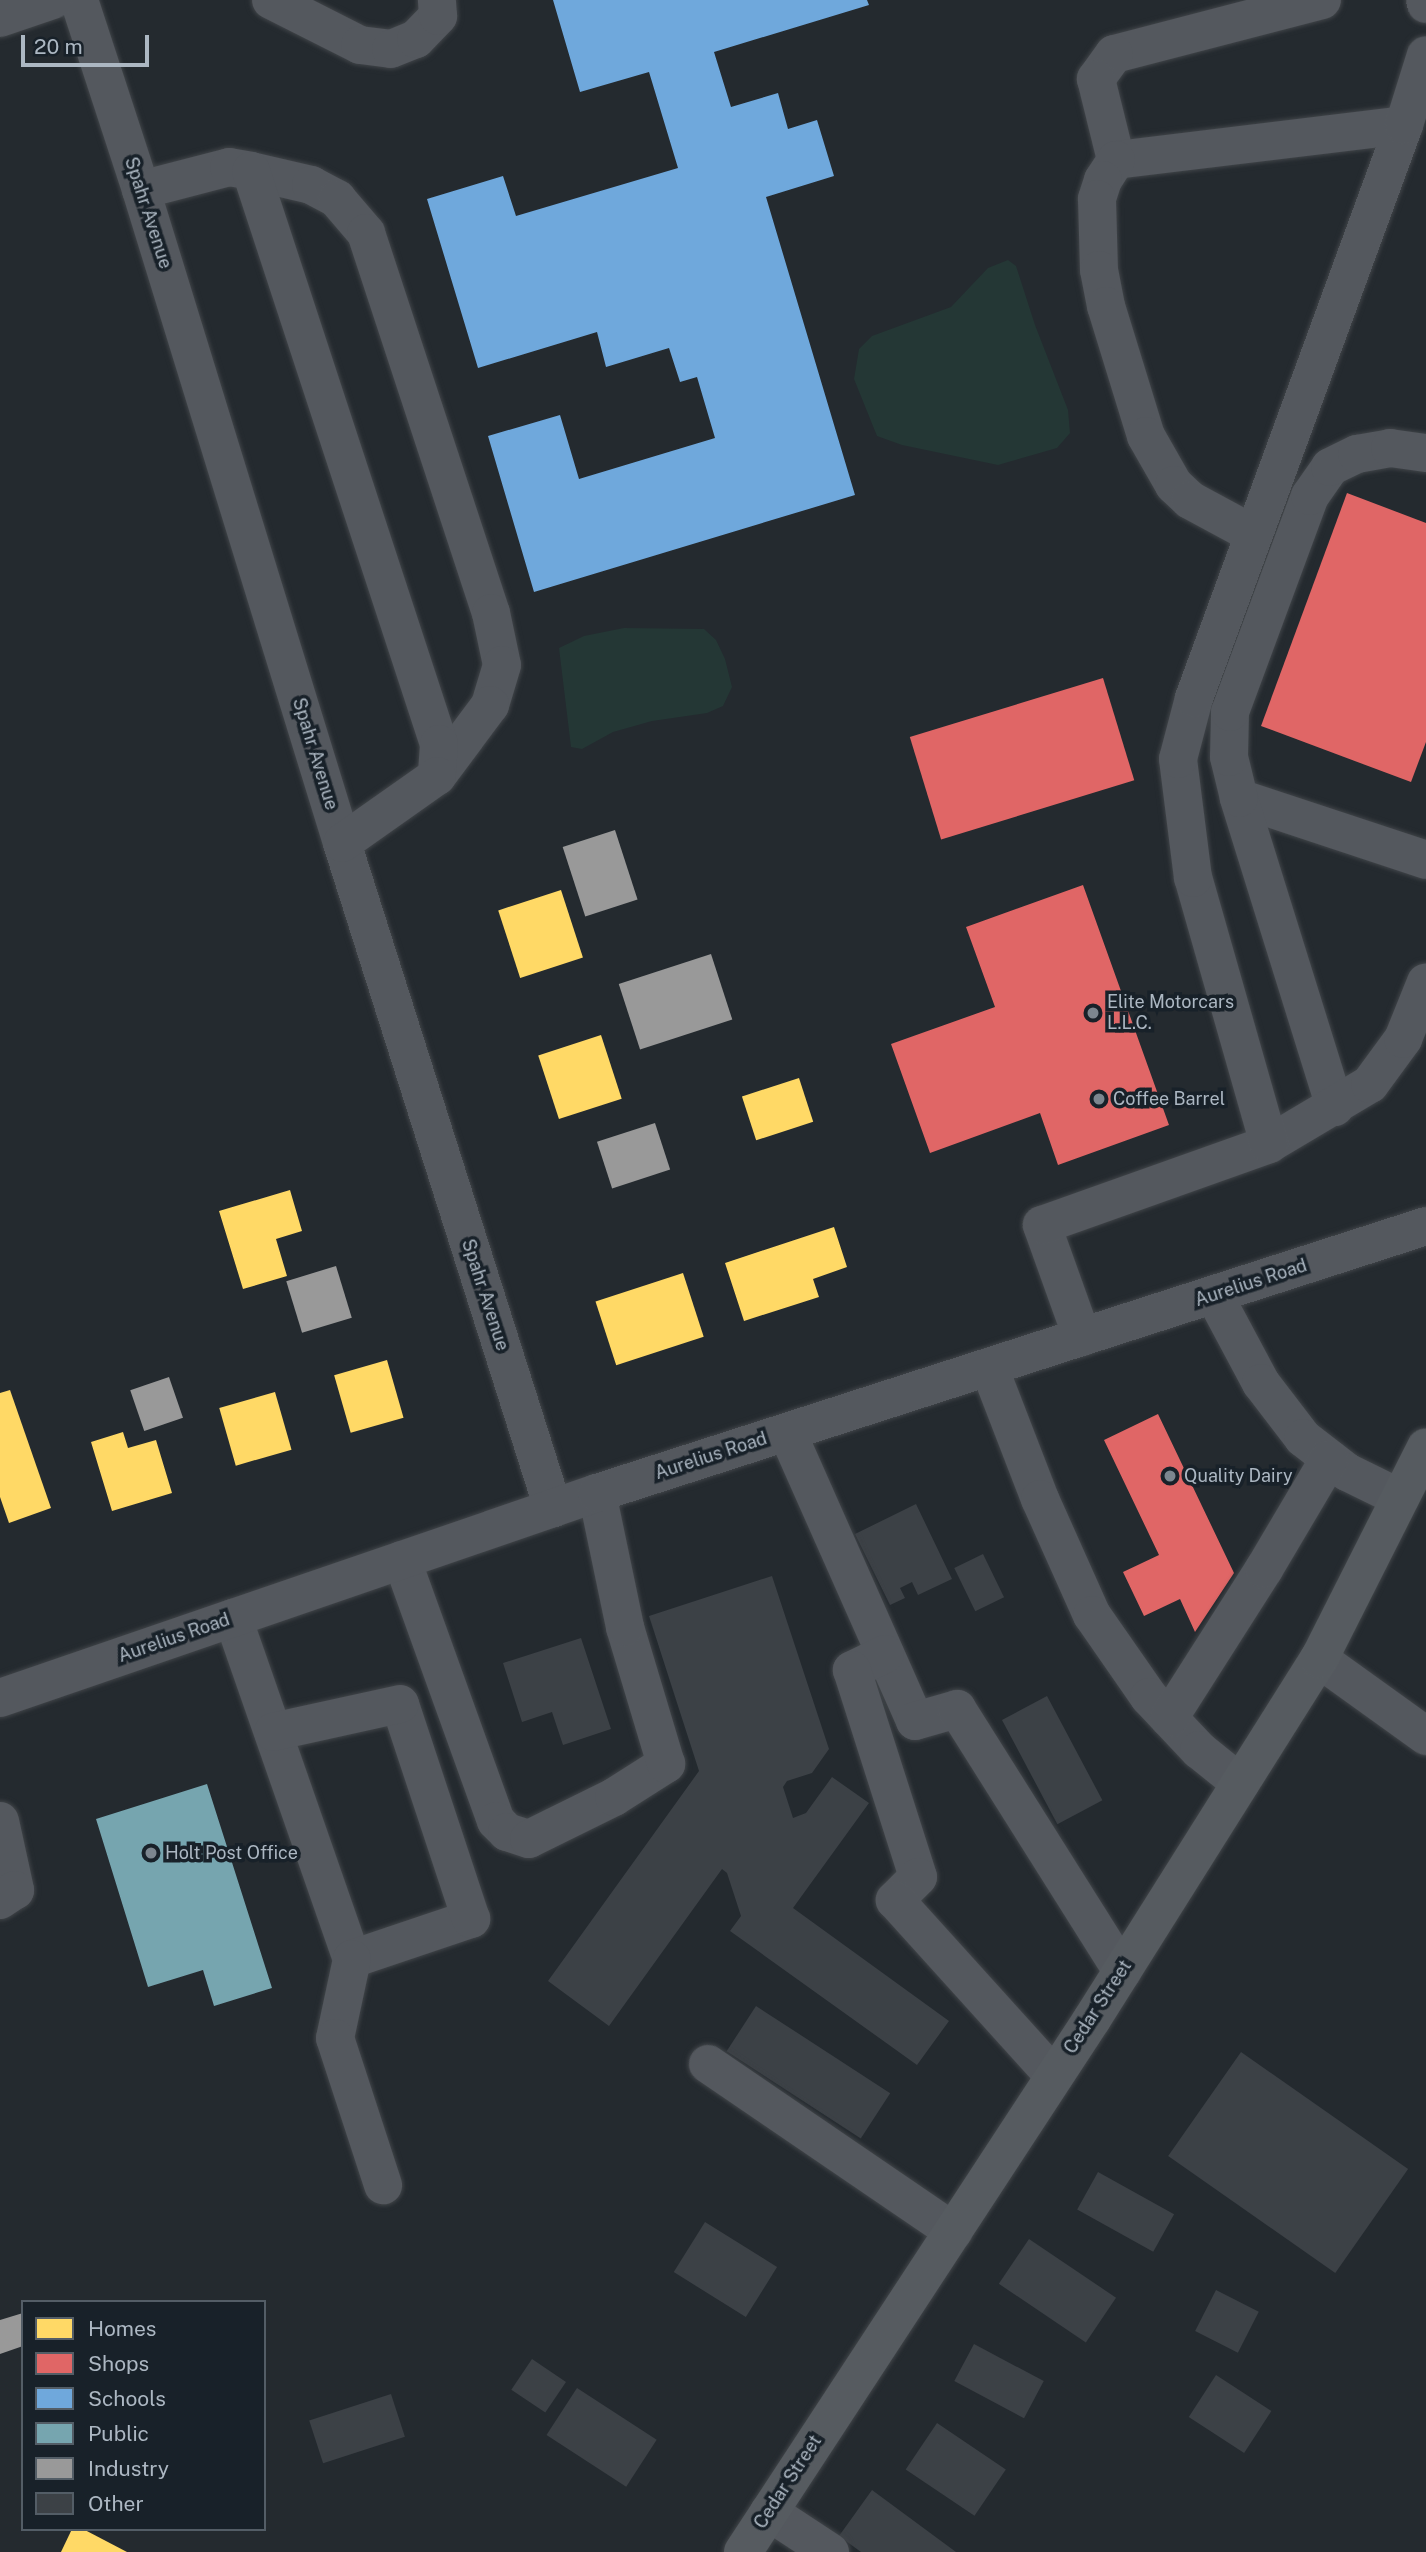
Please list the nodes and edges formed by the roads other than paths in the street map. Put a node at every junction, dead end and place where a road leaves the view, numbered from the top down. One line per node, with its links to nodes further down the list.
1 (53, 0): 6 (street)
2 (79, 0): 11 (street, Spahr Avenue)
3 (271, 0): 4 (street)
4 (437, 0)
5 (1322, 0): 9 (street)
6 (0, 18)
7 (1426, 55): 8 (street)
8 (1404, 125): 9 (street); 13 (street)
9 (1115, 160): 13 (street)
10 (251, 172): 11 (street); 14 (street); 14 (street)
11 (141, 190): 16 (street, Spahr Avenue)
12 (1426, 453): 15 (street)
13 (1254, 534): 20 (street)
14 (437, 776): 16 (street)
15 (1240, 798): 17 (street); 19 (street)
16 (342, 843): 30 (street, Spahr Avenue)
17 (1426, 860)
18 (1426, 982): 19 (street)
19 (1335, 1107): 20 (street)
20 (1269, 1144): 23 (street)
21 (1426, 1226): 22 (street, Aurelius Road)
22 (1214, 1295): 23 (street, Aurelius Road); 27 (street)
23 (1082, 1337): 24 (street, Aurelius Road)
24 (989, 1367): 25 (street, Aurelius Road); 36 (street)
25 (787, 1432): 28 (street, Aurelius Road); 33 (street)
26 (1426, 1447): 29 (main road, Cedar Street)
27 (1329, 1459): 29 (street); 36 (street)
28 (597, 1493): 30 (street, Aurelius Road); 31 (street)
29 (1400, 1498): 34 (main road, Cedar Street)
30 (553, 1508): 31 (street, Aurelius Road)
31 (402, 1560): 32 (street, Aurelius Road)
32 (233, 1618): 35 (street, Aurelius Road); 37 (street)
33 (886, 1654): 43 (street); 45 (street)
34 (1319, 1659): 38 (street); 39 (main road, Cedar Street)
35 (0, 1698)
36 (1169, 1718): 39 (street)
37 (273, 1732): 42 (street); 42 (street)
38 (1426, 1736)
39 (1240, 1783): 43 (main road, Cedar Street)
40 (0, 1821): 41 (street)
41 (0, 1900)
42 (352, 1959): 46 (street)
43 (1122, 1971): 45 (main road, Cedar Street)
44 (708, 2063): 47 (street)
45 (1055, 2076): 47 (main road, Cedar Street)
46 (383, 2185)
47 (953, 2231): 48 (main road, Cedar Street)
48 (769, 2512): 49 (main road, Cedar Street); 50 (street)
49 (743, 2552)
50 (830, 2552)

